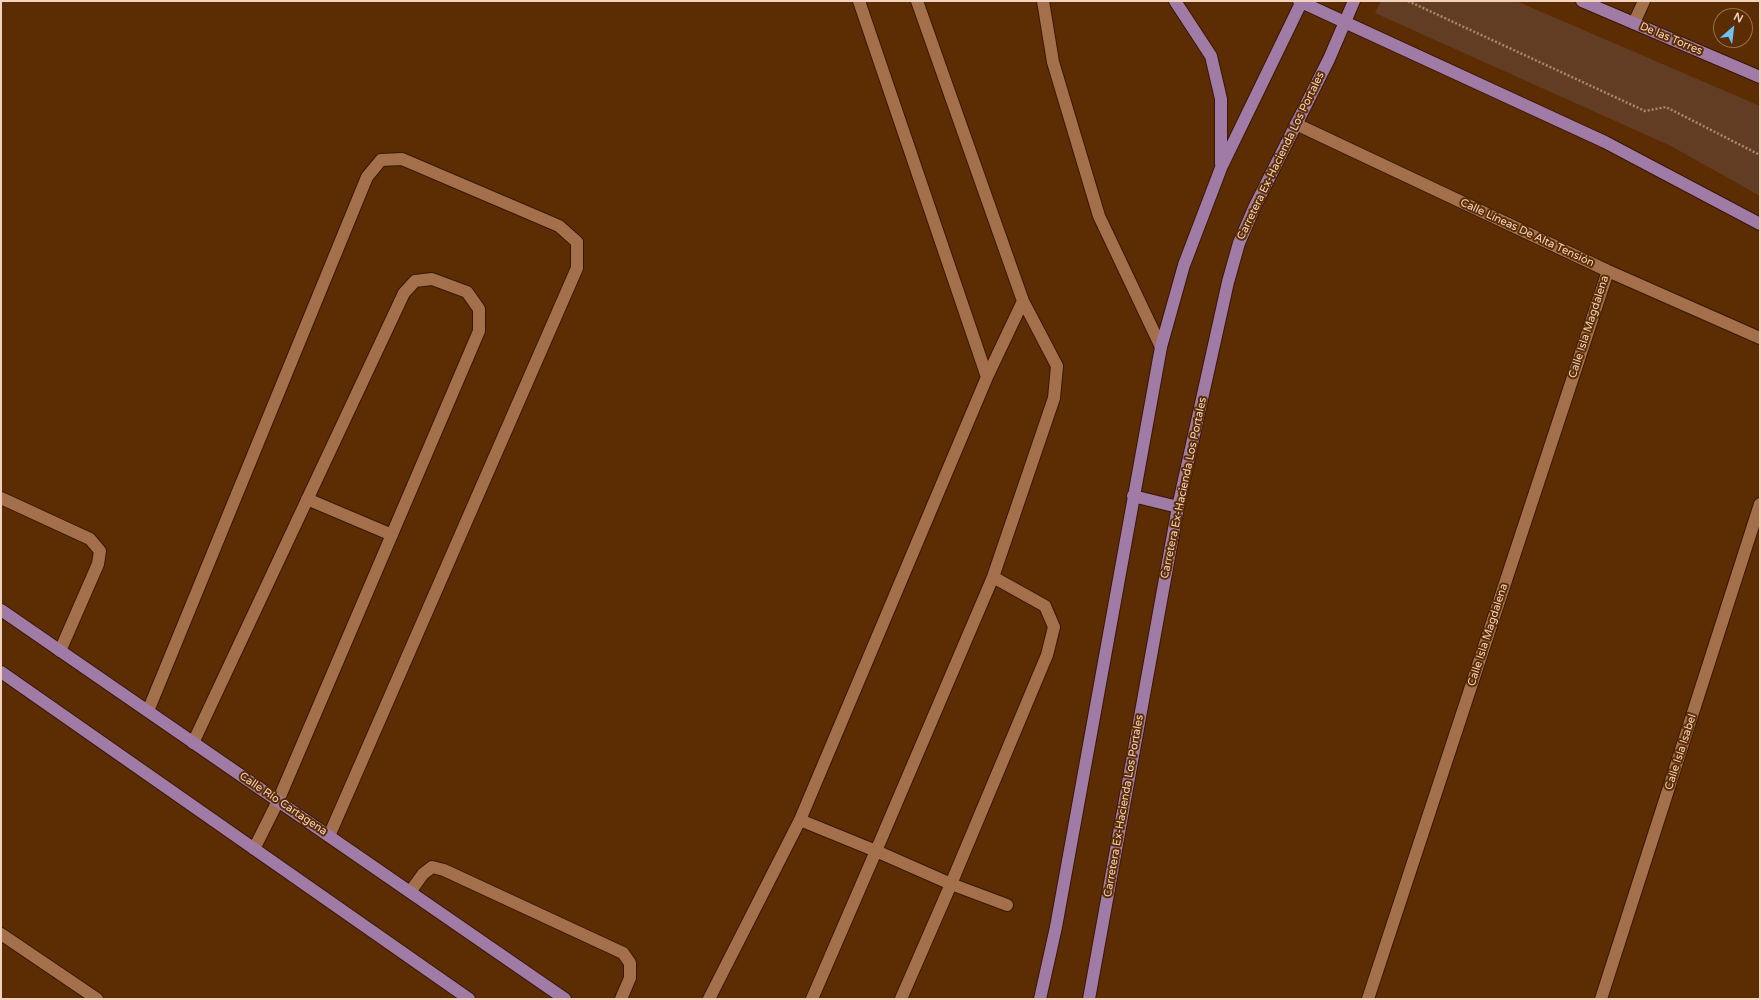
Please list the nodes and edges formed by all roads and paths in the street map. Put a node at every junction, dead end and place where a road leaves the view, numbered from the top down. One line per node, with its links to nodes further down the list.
1 (858, 1): 21 (street)
2 (917, 1): 18 (street)
3 (1043, 1): 20 (street)
4 (1175, 1): 15 (main road)
5 (1301, 1): 10 (main road); 15 (main road)
6 (1354, 1): 10 (main road, Carretera Ex-Hacienda Los Portales)
7 (1408, 1): 14 (path)
8 (1582, 1): 11 (main road, De las Torres)
9 (1644, 1): 11 (street)
10 (1345, 21): 13 (main road, Carretera Ex-Hacienda Los Portales); 16 (main road)
11 (1634, 23): 12 (main road, De las Torres)
12 (1760, 77)
13 (1296, 124): 17 (street, Calle Líneas De Alta Tensión); 26 (main road, Carretera Ex-Hacienda Los Portales)
14 (1760, 155)
15 (1221, 168): 20 (main road)
16 (1760, 224)
17 (1608, 271): 19 (street, Calle Líneas De Alta Tensión); 52 (street, Calle Isla Magdalena)
18 (1023, 301): 21 (street); 28 (street)
19 (1760, 338)
20 (1161, 347): 22 (main road)
21 (987, 377): 35 (street)
22 (1133, 496): 26 (main road); 50 (main road)
23 (1, 498): 30 (street)
24 (307, 499): 27 (street); 27 (street); 33 (street)
25 (1760, 504): 53 (street, Calle Isla Isabel)
26 (1178, 507): 51 (main road, Carretera Ex-Hacienda Los Portales)
27 (392, 535): 34 (street)
28 (993, 577): 38 (street); 39 (street)
29 (1, 610): 30 (main road, Calle Río Cartagena)
30 (60, 650): 32 (main road, Calle Río Cartagena)
31 (1, 672): 37 (main road)
32 (148, 711): 33 (main road, Calle Río Cartagena); 36 (street)
33 (193, 743): 34 (main road, Calle Río Cartagena)
34 (278, 801): 36 (main road, Calle Río Cartagena); 37 (street)
35 (800, 820): 38 (street); 47 (street)
36 (329, 836): 40 (main road, Calle Río Cartagena)
37 (254, 848): 44 (main road)
38 (876, 851): 39 (street); 48 (street)
39 (951, 884): 41 (street); 49 (street)
40 (410, 892): 45 (main road, Calle Río Cartagena); 46 (street)
41 (1007, 905)
42 (1, 934): 43 (street)
43 (97, 999)
44 (469, 999)
45 (565, 999)
46 (621, 999)
47 (709, 999)
48 (812, 999)
49 (901, 999)
50 (1040, 999)
51 (1090, 999)
52 (1368, 999)
53 (1601, 999)

